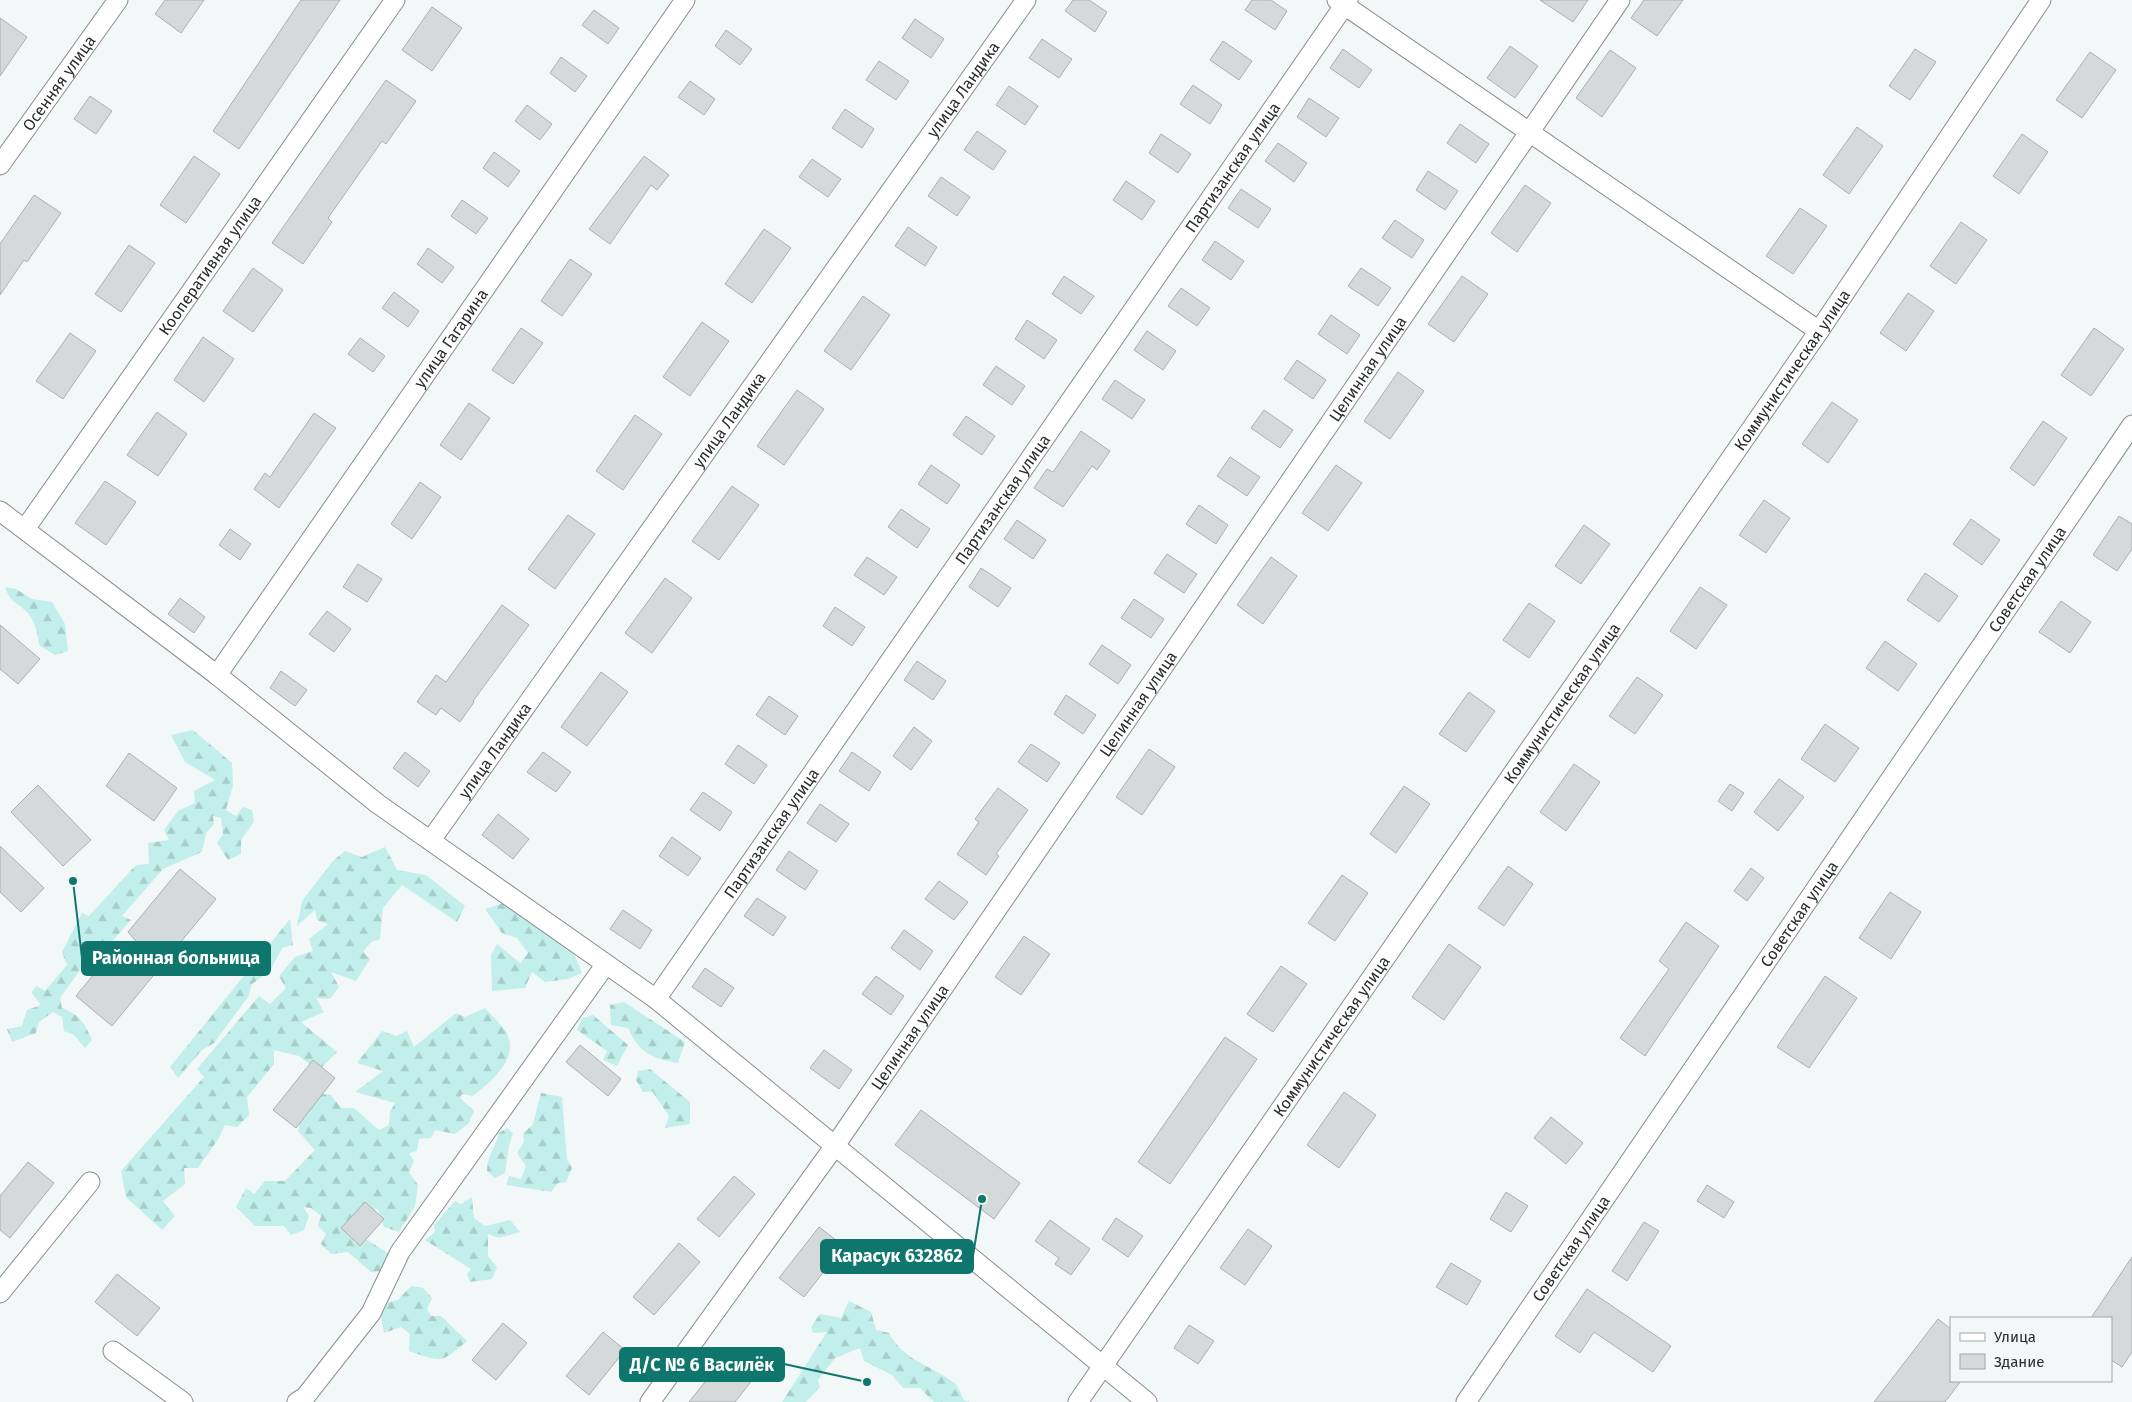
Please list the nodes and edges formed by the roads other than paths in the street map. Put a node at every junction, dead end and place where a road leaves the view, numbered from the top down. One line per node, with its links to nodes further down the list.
1 (118, 0): 9 (street, Осенняя улица)
2 (395, 0): 13 (street, Кооперативная улица)
3 (685, 0): 14 (street, улица Гагарина)
4 (1026, 0): 15 (street, улица Ландика)
5 (1620, 0): 8 (street, Целинная улица)
6 (2041, 0): 10 (street, Коммунистическая улица)
7 (1343, 2): 8 (street); 17 (street, Партизанская улица)
8 (1530, 133): 10 (street); 18 (street, Целинная улица)
9 (0, 165)
10 (1819, 331): 22 (street, Коммунистическая улица)
11 (2132, 425): 28 (street, Советская улица)
12 (0, 511): 13 (street)
13 (25, 530): 14 (street)
14 (217, 675): 15 (street)
15 (431, 840): 16 (street)
16 (606, 964): 17 (street); 24 (street)
17 (656, 1000): 18 (street)
18 (834, 1147): 22 (street); 25 (street, Целинная улица)
19 (90, 1182): 20 (street)
20 (0, 1293)
21 (114, 1351): 23 (street)
22 (1102, 1367): 26 (street, Коммунистическая улица); 27 (street)
23 (183, 1402)
24 (297, 1402)
25 (650, 1402)
26 (1078, 1402)
27 (1147, 1402)
28 (1466, 1402)

